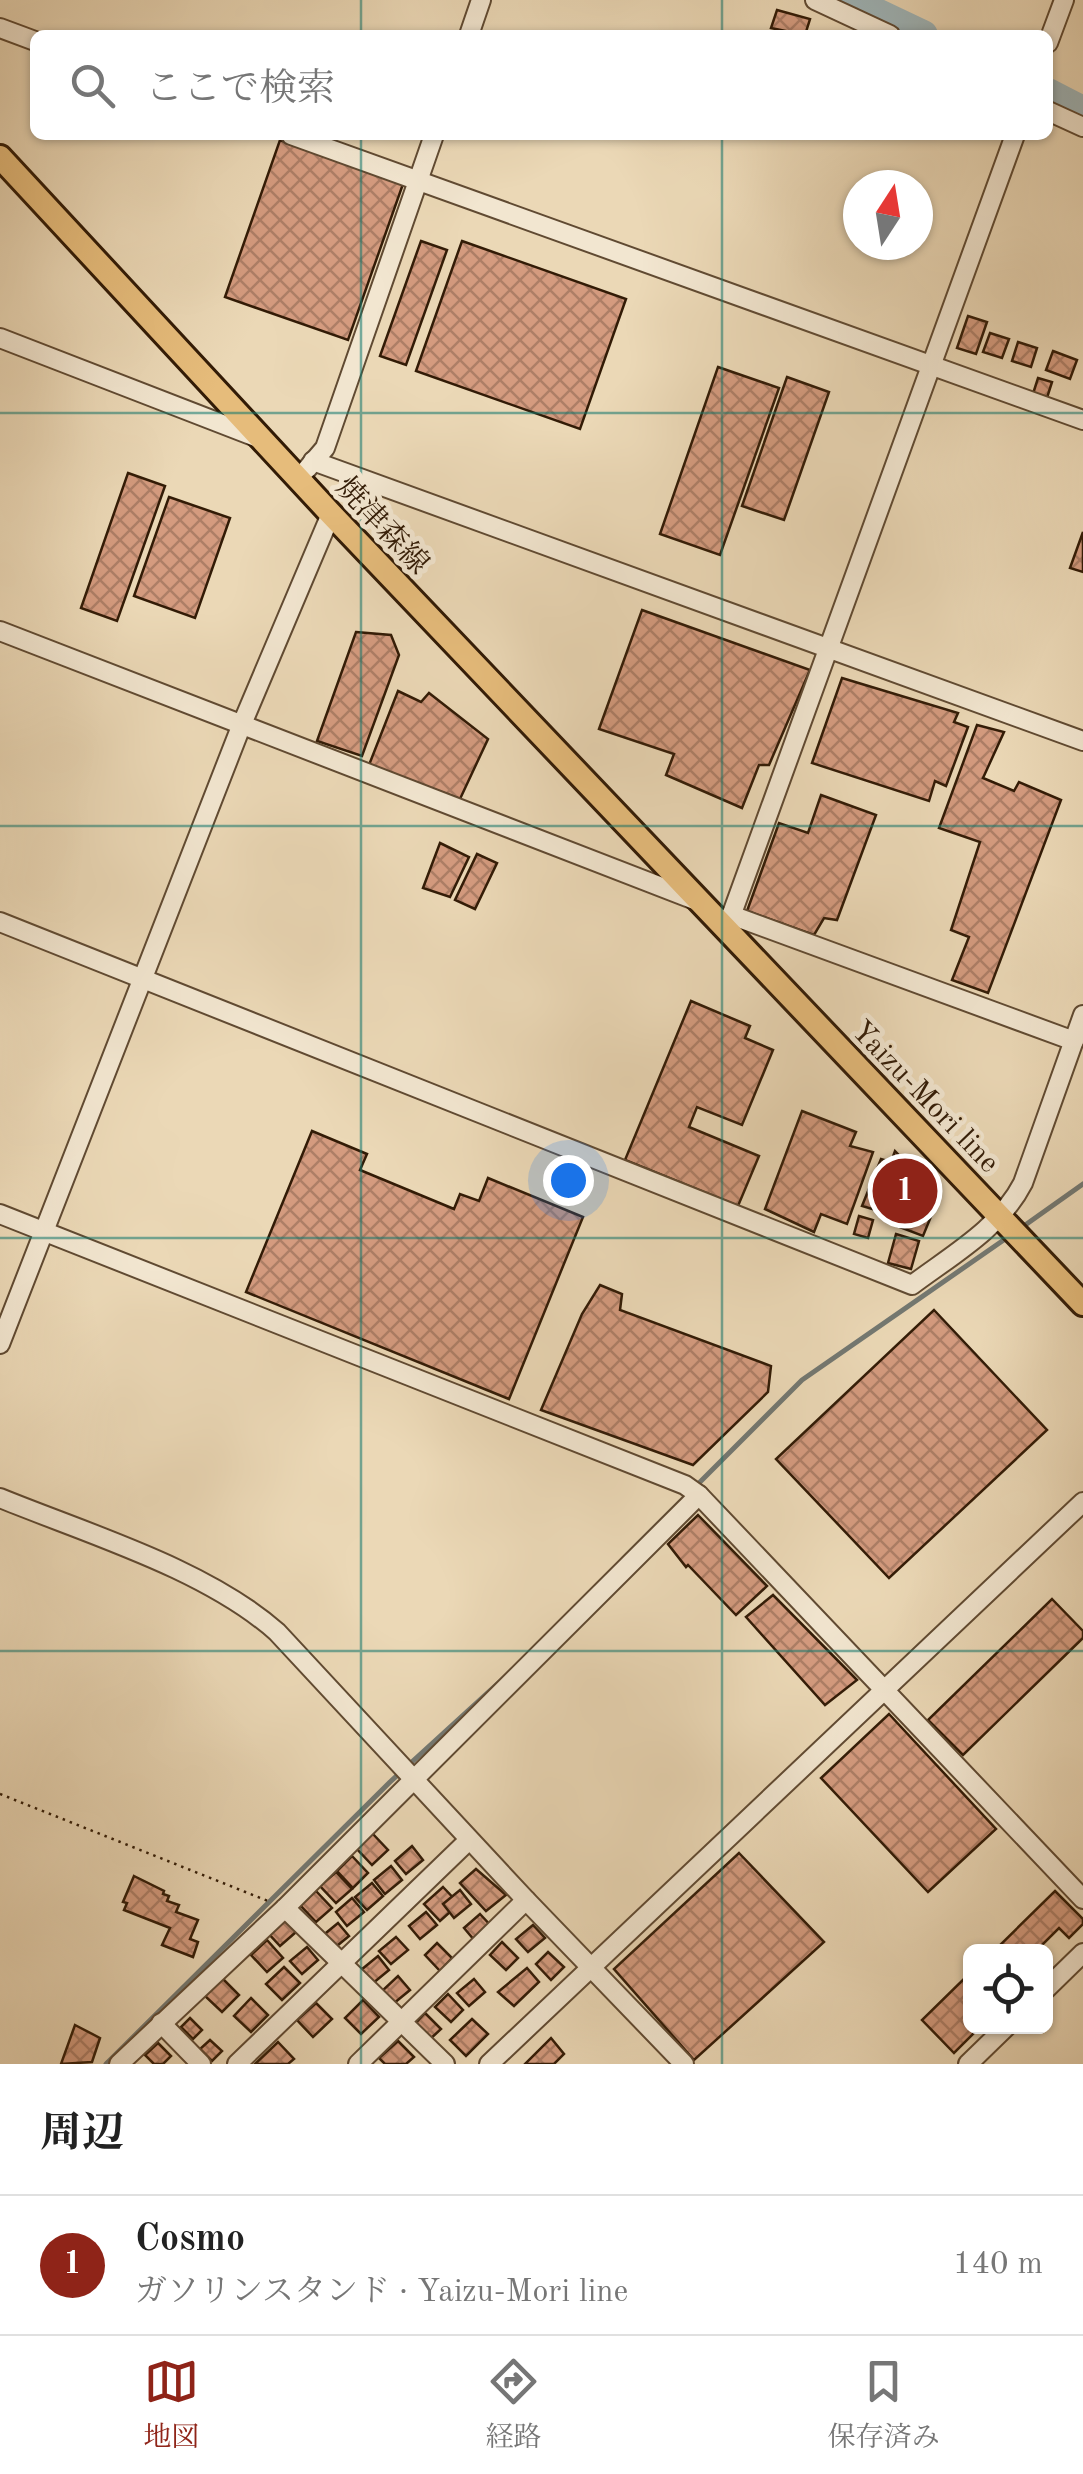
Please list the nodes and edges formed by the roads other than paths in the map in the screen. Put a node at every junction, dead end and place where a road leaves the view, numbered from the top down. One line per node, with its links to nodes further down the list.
1 (481, 0): 5 (street)
2 (815, 0): 6 (street)
3 (1064, 0): 7 (street)
4 (0, 28): 8 (street)
5 (471, 30)
6 (879, 30)
7 (1053, 30)
8 (30, 39)
9 (1053, 112): 10 (street)
10 (1083, 127)
11 (305, 140): 15 (street)
12 (432, 140): 15 (street)
13 (1012, 140): 17 (street)
14 (0, 157): 19 (main road, 焼津森線)
15 (418, 182): 17 (street); 20 (street)
16 (0, 338): 19 (street)
17 (930, 365): 18 (street); 23 (street)
18 (1083, 420)
19 (261, 439): 20 (main road, 焼津森線)
20 (312, 463): 21 (main road, 焼津森線); 23 (street)
21 (331, 514): 24 (street); 26 (main road, 焼津森線)
22 (0, 631): 24 (street)
23 (828, 648): 25 (street); 28 (street)
24 (242, 724): 26 (street); 29 (street)
25 (1083, 741)
26 (696, 900): 28 (main road, 焼津森線)
27 (0, 922): 29 (street)
28 (728, 922): 31 (street); 33 (main road, Yaizu-Mori line)
29 (145, 977): 33 (street); 34 (street)
30 (1083, 1015): 31 (street)
31 (1074, 1041): 33 (street)
32 (0, 1214): 34 (street)
33 (1000, 1217): 35 (main road, Yaizu-Mori line)
34 (44, 1231): 36 (street); 37 (street)
35 (1083, 1304)
36 (0, 1344)
37 (692, 1490): 40 (street); 41 (street)
38 (0, 1498): 41 (street)
39 (1083, 1502): 40 (street)
40 (885, 1687): 43 (street); 48 (street)
41 (412, 1780): 42 (street); 45 (street)
42 (469, 1840): 44 (street); 47 (street)
43 (1083, 1899)
44 (526, 1900): 48 (street); 50 (street)
45 (285, 1908): 47 (street); 51 (street)
46 (1083, 1953): 49 (street)
47 (342, 1963): 50 (street); 55 (street)
48 (592, 1968): 58 (street); 59 (street)
49 (1053, 1982)
50 (401, 2022): 56 (street); 57 (street)
51 (161, 2024): 53 (street); 54 (street)
52 (998, 2034): 60 (street)
53 (118, 2064)
54 (202, 2064)
55 (238, 2064)
56 (358, 2064)
57 (446, 2064)
58 (488, 2064)
59 (684, 2064)
60 (968, 2064)

